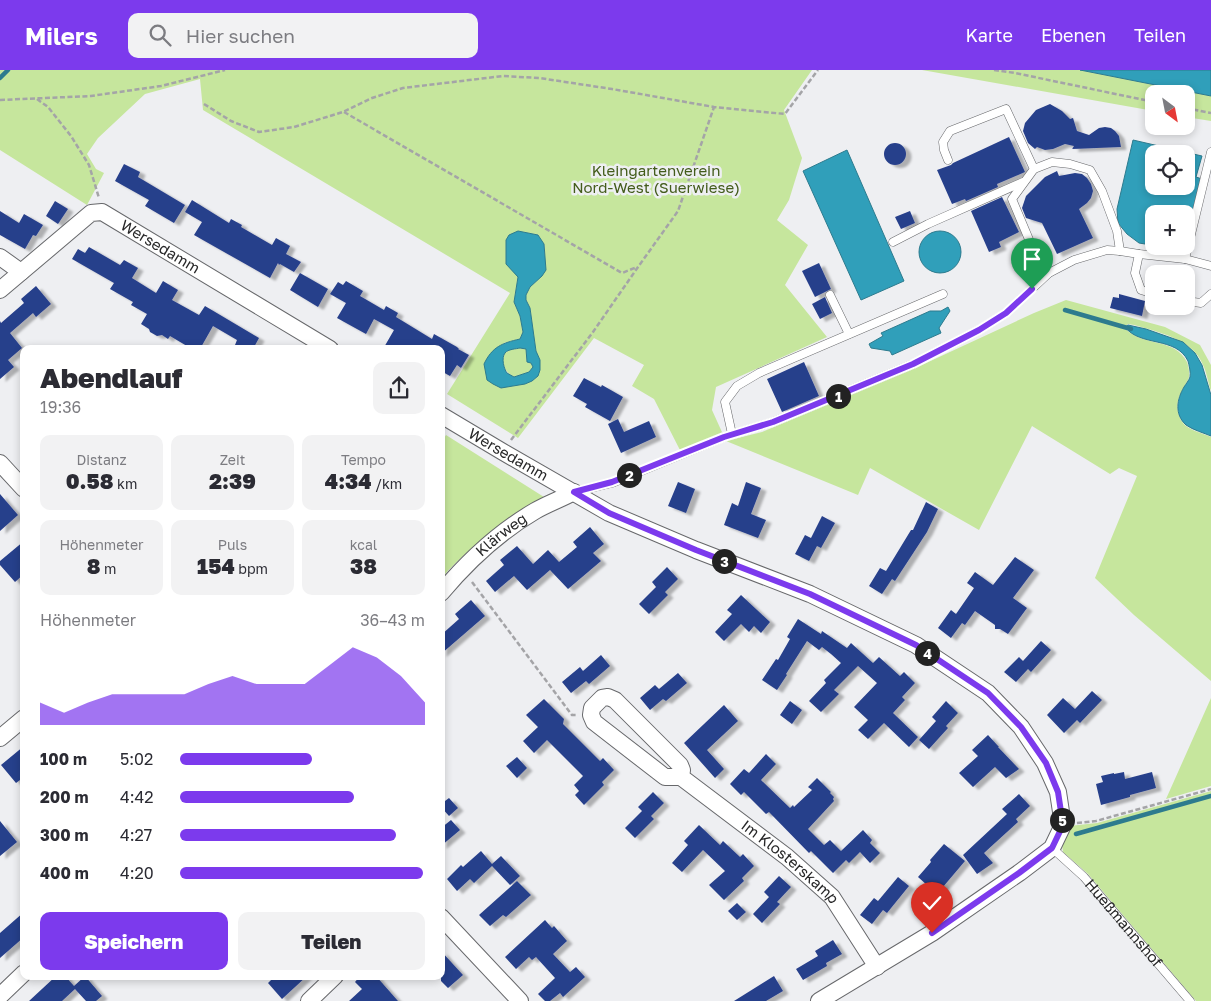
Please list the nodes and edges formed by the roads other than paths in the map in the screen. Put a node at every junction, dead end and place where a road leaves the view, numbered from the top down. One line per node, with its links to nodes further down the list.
1 (1211, 152): 9 (lane)
2 (948, 160): 3 (lane)
3 (1034, 169): 4 (lane); 6 (lane)
4 (1024, 182): 5 (lane); 12 (lane)
5 (893, 242)
6 (1120, 251): 7 (lane); 12 (lane)
7 (1139, 254): 9 (lane); 14 (lane)
8 (0, 257): 11 (street)
9 (1185, 259): 10 (lane)
10 (1211, 266)
11 (21, 272): 13 (street, Wersedamm); 20 (street, Wersedamm)
12 (1049, 273): 22 (lane)
13 (0, 290)
14 (1145, 291)
15 (943, 294): 19 (lane)
16 (1211, 294): 18 (lane)
17 (830, 295): 19 (lane)
18 (1195, 302)
19 (849, 334): 22 (lane)
20 (323, 345)
21 (445, 418): 25 (street, Wersedamm)
22 (728, 435): 25 (lane)
23 (0, 463): 24 (street)
24 (20, 485)
25 (574, 492): 26 (street, Klärweg); 30 (street, Wersedamm)
26 (445, 588)
27 (20, 721): 28 (street)
28 (0, 738)
29 (681, 778): 29 (street, Im Klosterskamp); 32 (street, Im Klosterskamp)
30 (1052, 848): 32 (street); 39 (lane, Hueßmannshof)
31 (445, 921): 37 (street)
32 (877, 967): 38 (street)
33 (20, 977): 35 (street)
34 (331, 980): 36 (street)
35 (0, 996)
36 (309, 1001)
37 (520, 1001)
38 (819, 1001)
39 (1190, 1001)

